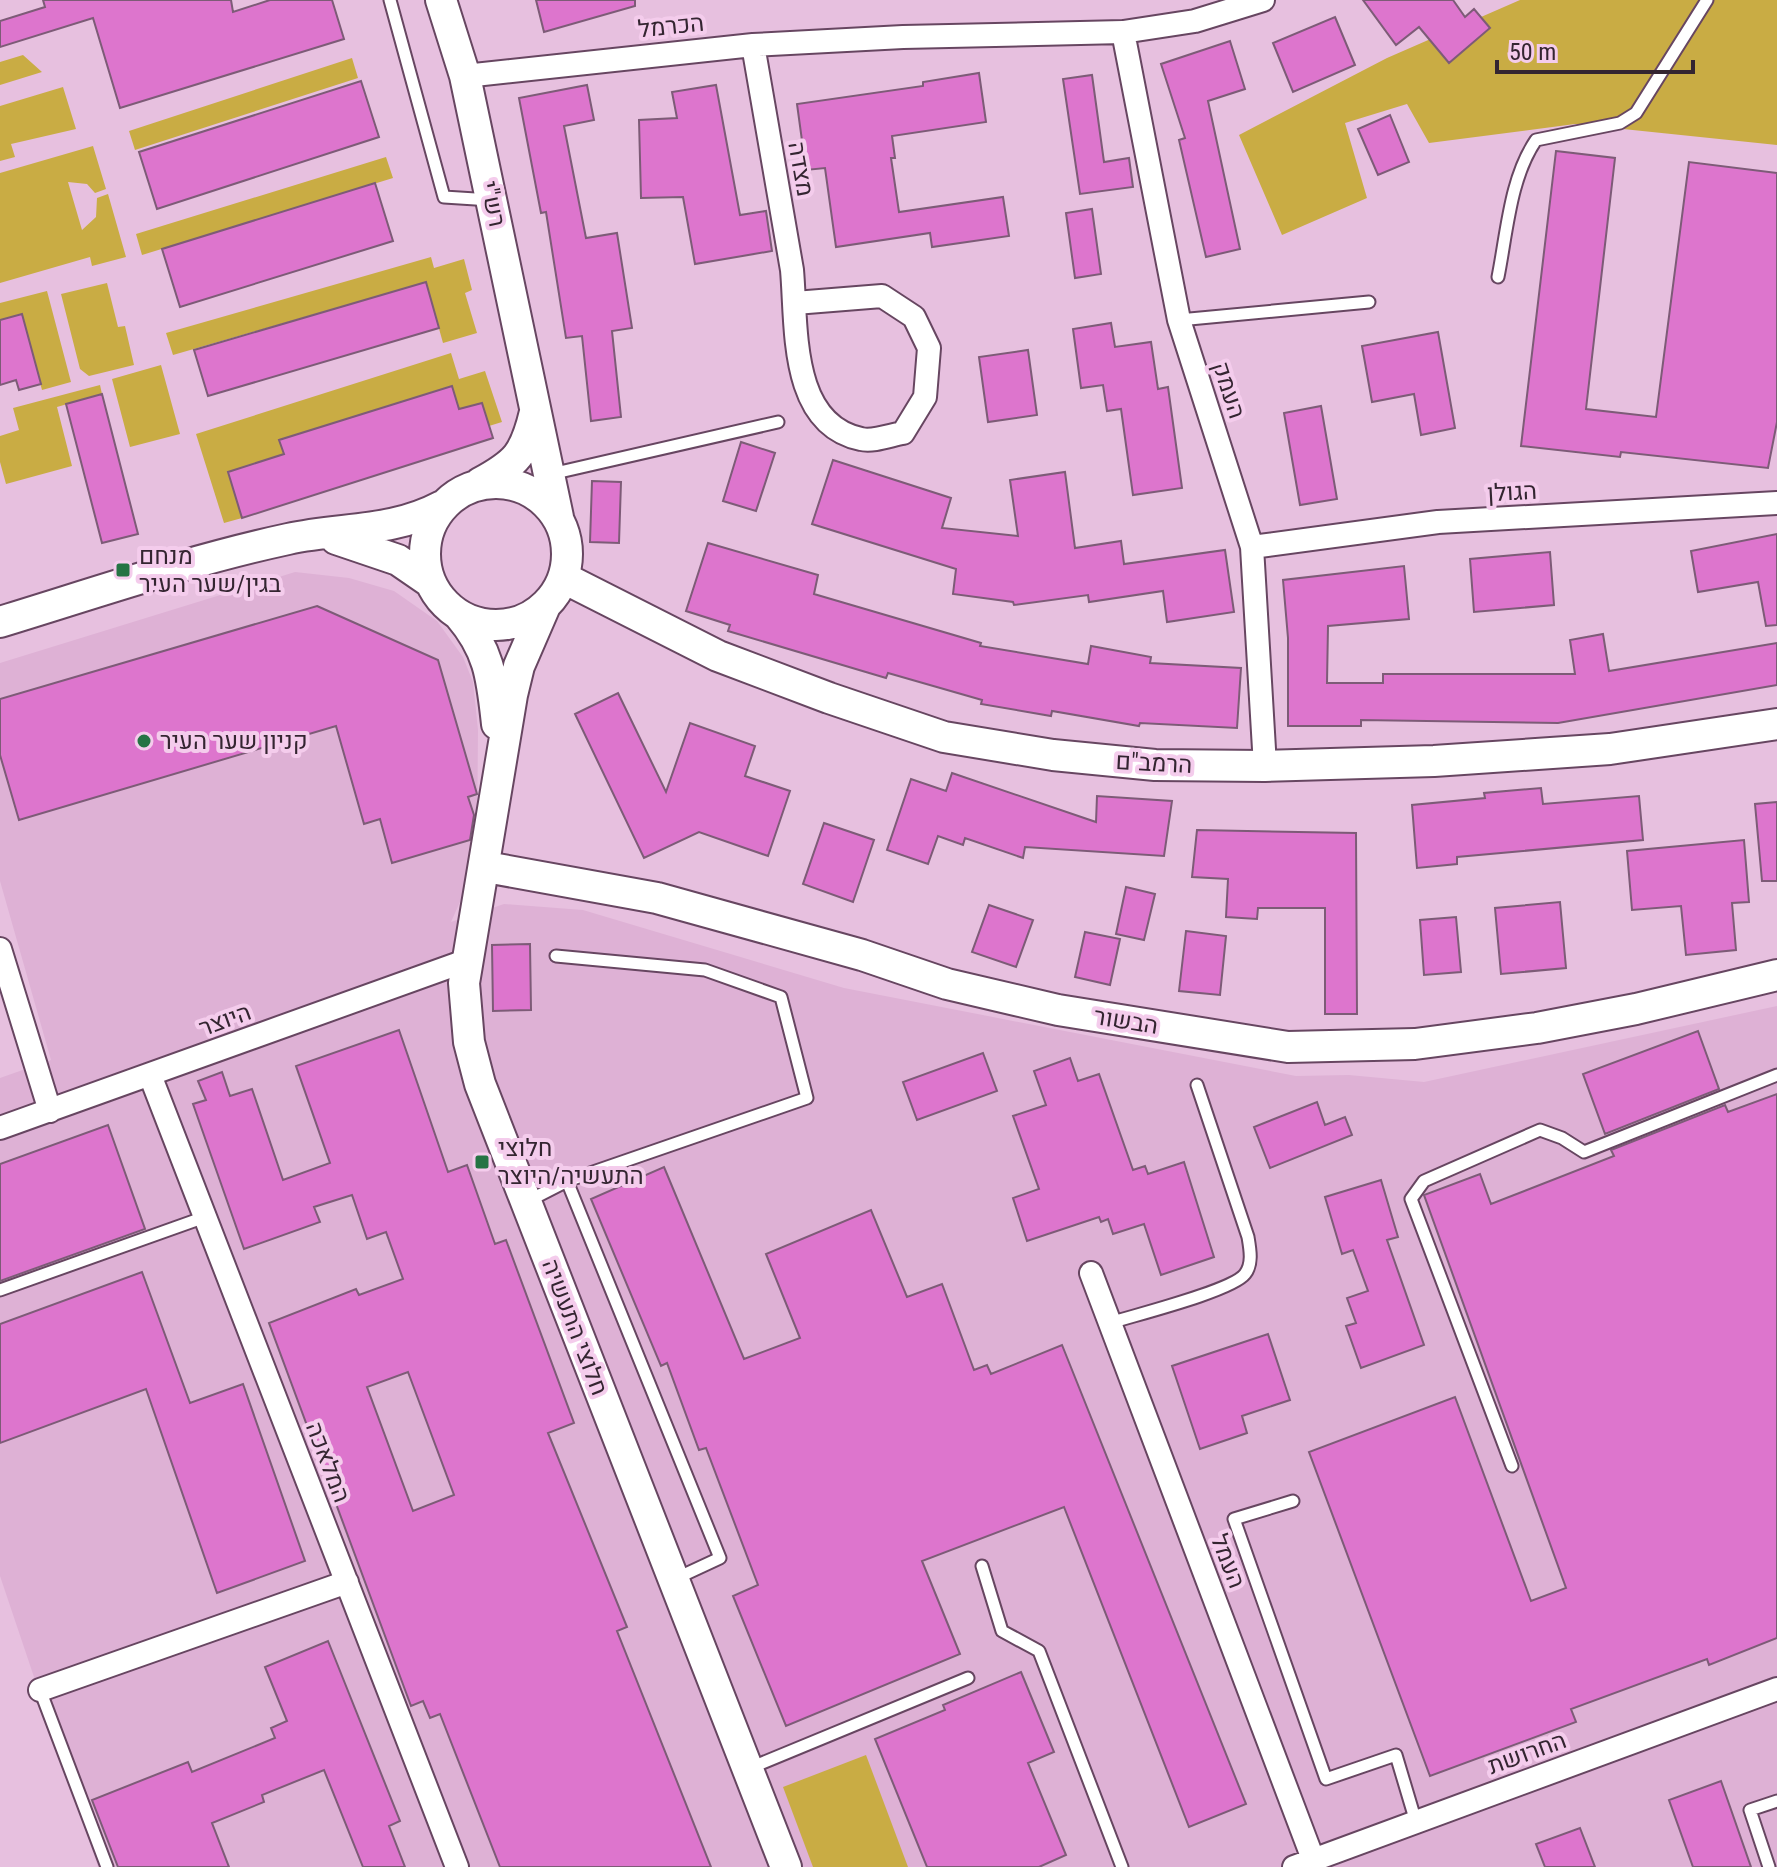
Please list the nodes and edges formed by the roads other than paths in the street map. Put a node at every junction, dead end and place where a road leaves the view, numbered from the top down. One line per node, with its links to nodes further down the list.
1 (390, 0): 8 (lane)
2 (441, 0): 7 (street, רש"י)
3 (1263, 0): 5 (street, הכרמל)
4 (1707, 0): 9 (lane)
5 (1123, 32): 6 (street, הכרמל); 12 (street, העמק)
6 (753, 45): 7 (street, הכרמל); 11 (street, מצדה)
7 (465, 76): 8 (street, רש"י)
8 (492, 200): 13 (street, רש"י)
9 (1498, 277)
10 (1369, 302): 12 (lane)
11 (795, 303): 11 (street)
12 (1179, 320): 21 (street, העמק)
13 (536, 410): 15 (street, רש"י); 16 (street, רש"י)
14 (778, 422): 15 (lane)
15 (551, 474): 19 (street, רש"י)
16 (479, 484): 18 (street); 19 (street)
17 (1777, 503): 21 (street, הגולן)
18 (442, 506): 20 (street); 23 (street)
19 (558, 517): 22 (street)
20 (290, 538): 23 (street); 26 (street)
21 (1252, 547): 28 (street, העמק)
22 (564, 578): 24 (street); 28 (street, הרמב"ם)
23 (430, 582): 25 (street)
24 (545, 606): 25 (street); 29 (street, חלוצי התעשיה)
25 (459, 615): 29 (street, חלוצי התעשיה)
26 (0, 622)
27 (1777, 724): 28 (street, הרמב"ם)
28 (1265, 766)
29 (501, 770): 30 (street, חלוצי התעשיה)
30 (486, 867): 33 (street, חלוצי התעשיה); 34 (street, הבשור)
31 (0, 949): 38 (street)
32 (556, 956): 40 (lane)
33 (468, 960): 35 (street, היוצר); 41 (street, חלוצי התעשיה)
34 (1777, 975)
35 (150, 1075): 38 (street, היוצר); 42 (street, המלאכה)
36 (1777, 1075): 46 (lane)
37 (1197, 1085): 45 (lane)
38 (50, 1111): 39 (street, היוצר)
39 (0, 1128)
40 (567, 1181): 41 (lane); 49 (lane)
41 (526, 1202): 49 (street, חלוצי התעשיה)
42 (205, 1217): 44 (lane); 50 (street, המלאכה)
43 (1091, 1273): 45 (street, העמל)
44 (0, 1290)
45 (1110, 1323): 57 (street, העמל)
46 (1512, 1466)
47 (1293, 1501): 56 (lane)
48 (982, 1566): 61 (lane)
49 (674, 1579): 54 (street, חלוצי התעשיה)
50 (347, 1582): 53 (street); 59 (street, המלאכה)
51 (968, 1678): 54 (lane)
52 (1777, 1689): 56 (street, החרושת)
53 (40, 1690): 58 (lane)
54 (748, 1769): 60 (street, חלוצי התעשיה)
55 (1777, 1801): 62 (lane)
56 (1416, 1822): 57 (street, החרושת)
57 (1308, 1865)
58 (107, 1867)
59 (457, 1867)
60 (786, 1867)
61 (1122, 1867)
62 (1769, 1867)

